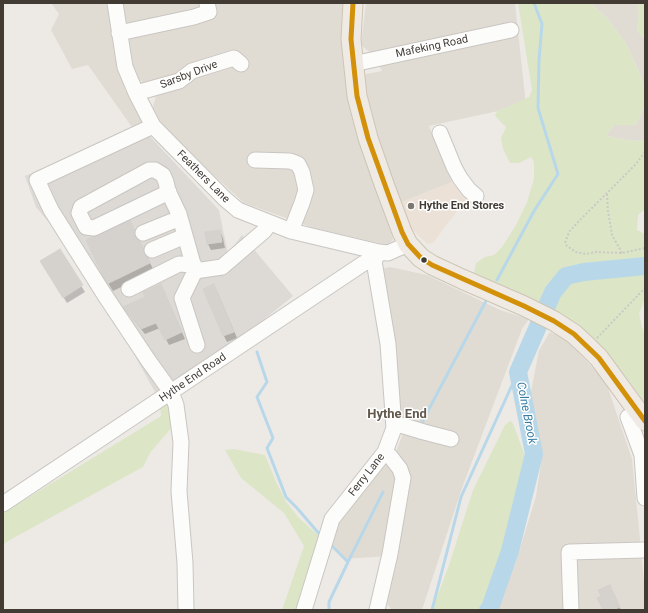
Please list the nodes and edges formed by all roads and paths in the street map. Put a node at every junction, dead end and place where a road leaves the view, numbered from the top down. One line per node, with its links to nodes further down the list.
1 (115, 3): 5 (street, Feathers Lane)
2 (207, 3): 5 (street)
3 (353, 3): 7 (main road)
4 (511, 30): 7 (street, Mafeking Road)
5 (119, 33): 8 (street, Feathers Lane)
6 (241, 64): 8 (street, Sarsby Drive)
7 (353, 64): 21 (main road)
8 (136, 93): 9 (street, Feathers Lane)
9 (153, 126): 17 (street, Feathers Lane); 31 (street)
10 (440, 134): 15 (street)
11 (645, 152): 14 (path)
12 (255, 160): 18 (street)
13 (168, 192): 13 (street); 16 (street)
14 (607, 194): 24 (path); 24 (path)
15 (476, 196)
16 (180, 218): 19 (street); 20 (street)
17 (270, 223): 18 (street, Feathers Lane); 26 (street)
18 (291, 231): 25 (street, Feathers Lane)
19 (143, 233)
20 (185, 236): 23 (street); 26 (street)
21 (408, 244): 25 (street, Feathers Lane); 30 (main road)
22 (645, 248): 24 (path)
23 (152, 250)
24 (622, 253)
25 (377, 257): 31 (street, Hythe End Road); 33 (street, Ferry Lane)
26 (195, 268): 28 (street); 29 (street)
27 (645, 288): 30 (path)
28 (129, 289)
29 (197, 344)
30 (588, 347): 32 (main road)
31 (171, 392): 38 (street, Hythe End Road); 40 (street)
32 (636, 419): 36 (street)
33 (394, 423): 34 (street); 35 (street, Ferry Lane)
34 (451, 439)
35 (385, 452): 41 (street, Ferry Lane); 42 (street)
36 (644, 454): 37 (street)
37 (645, 498)
38 (3, 504)
39 (645, 550): 43 (street)
40 (186, 610)
41 (304, 610)
42 (377, 610)
43 (571, 610)

